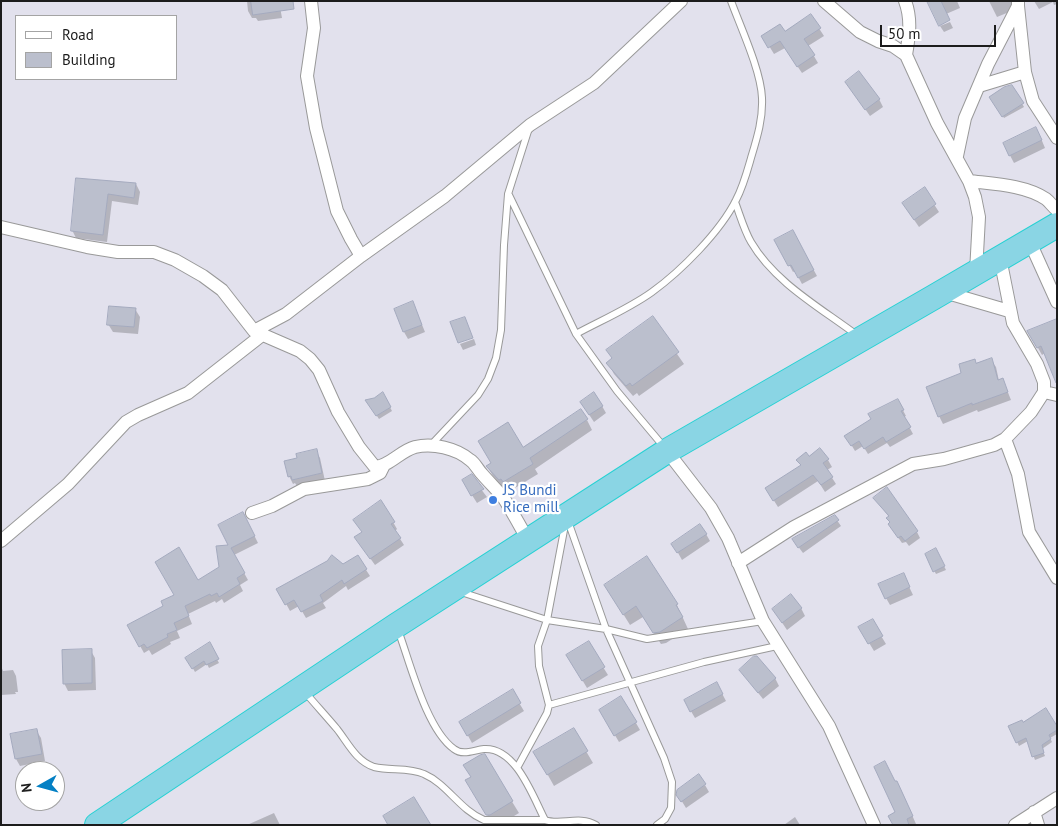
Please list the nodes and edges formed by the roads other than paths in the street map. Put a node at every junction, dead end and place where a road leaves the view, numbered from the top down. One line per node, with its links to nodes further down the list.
1 (311, 1): 20 (street)
2 (681, 1): 10 (street)
3 (731, 1): 15 (lane)
4 (824, 1): 7 (street)
5 (906, 1): 7 (street)
6 (1018, 4): 8 (street); 9 (street)
7 (906, 55): 12 (street)
8 (1025, 72): 9 (street); 11 (street)
9 (979, 86): 12 (street)
10 (530, 125): 14 (lane); 20 (street)
11 (1057, 138)
12 (956, 156): 13 (street)
13 (969, 181): 16 (street); 22 (street)
14 (508, 194): 27 (lane); 31 (lane)
15 (735, 202): 27 (lane); 28 (lane)
16 (1057, 210)
17 (1057, 225): 19 (highway)
18 (1, 227): 26 (street)
19 (1030, 240): 21 (highway); 24 (street)
20 (361, 256): 26 (street)
21 (1000, 258): 22 (highway); 25 (street)
22 (976, 272): 23 (highway)
23 (942, 292): 25 (street); 28 (highway)
24 (1057, 302)
25 (1009, 311): 29 (street)
26 (258, 333): 33 (street); 37 (street)
27 (576, 334): 32 (lane)
28 (862, 338): 32 (highway)
29 (1051, 393): 30 (street)
30 (1005, 439): 38 (street); 39 (street)
31 (430, 446): 33 (street); 36 (street)
32 (667, 451): 35 (highway); 38 (street)
33 (384, 465): 34 (street)
34 (252, 513)
35 (566, 516): 36 (highway); 41 (lane); 44 (lane)
36 (528, 540): 40 (highway)
37 (1, 541)
38 (738, 562): 42 (street)
39 (1057, 578)
40 (452, 589): 41 (lane); 43 (highway)
41 (547, 620): 44 (lane); 48 (lane)
42 (763, 621): 44 (lane); 45 (street)
43 (397, 625): 47 (highway); 49 (lane)
44 (606, 629): 46 (lane)
45 (777, 646): 46 (lane); 53 (street)
46 (630, 683): 48 (lane); 56 (lane)
47 (302, 688): 52 (lane); 54 (highway)
48 (549, 705): 49 (lane)
49 (517, 768): 52 (lane)
50 (1057, 798): 51 (street)
51 (1034, 812): 57 (street); 58 (street)
52 (545, 820): 55 (lane)
53 (870, 823)
54 (98, 824)
55 (596, 825)
56 (657, 825)
57 (1015, 825)
58 (1038, 825)

